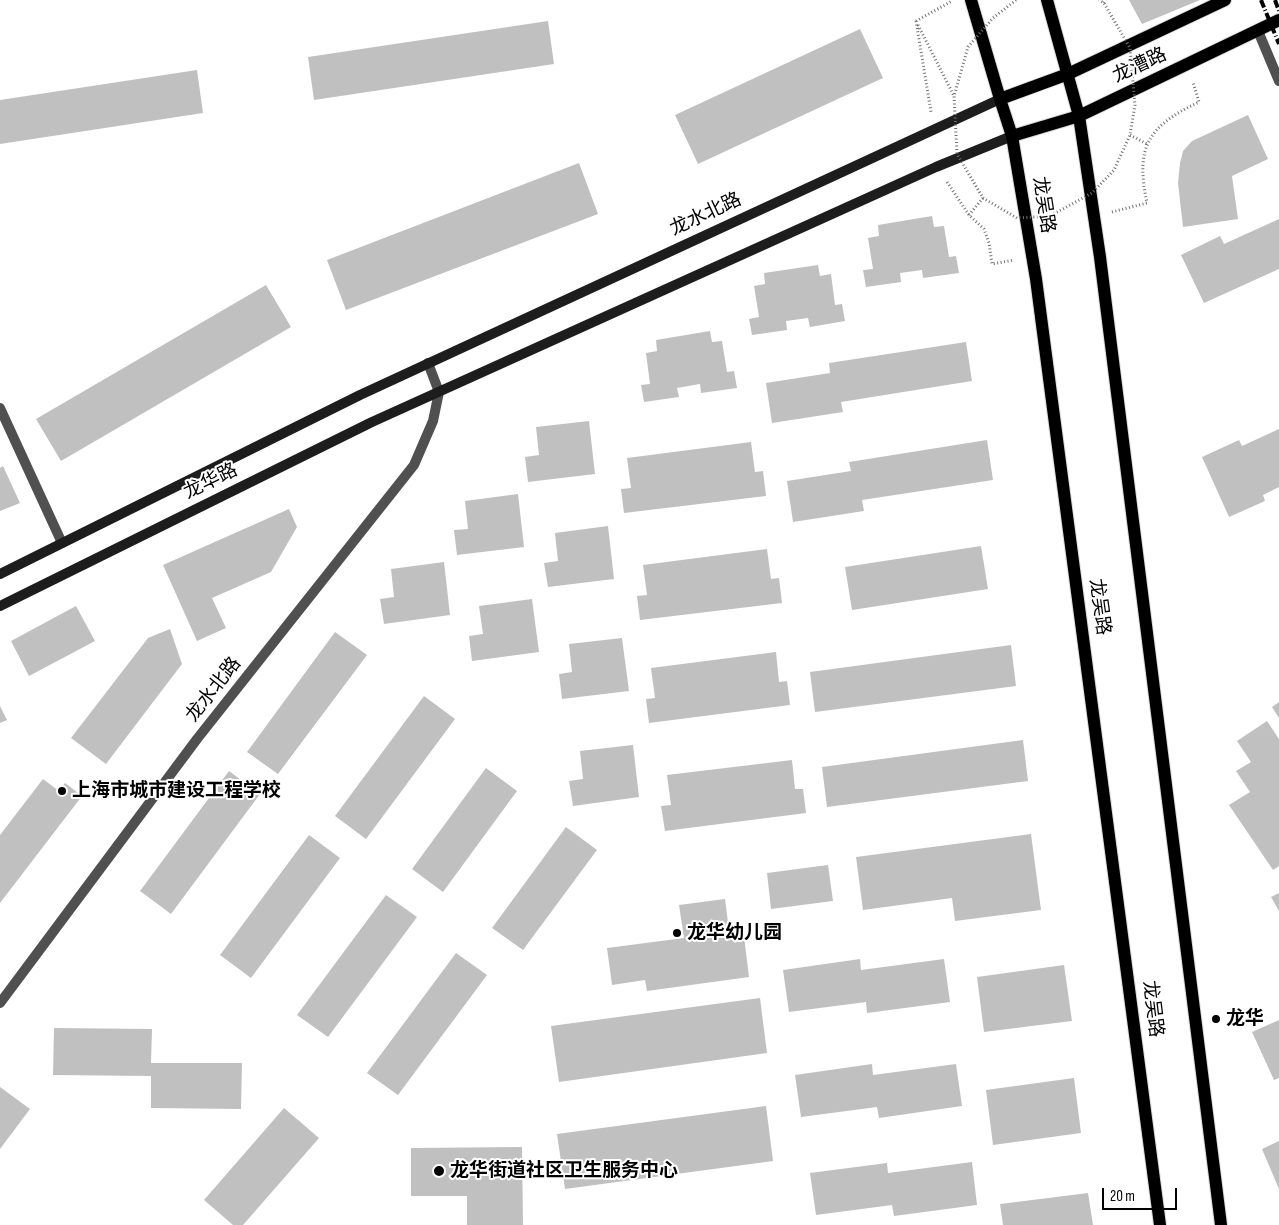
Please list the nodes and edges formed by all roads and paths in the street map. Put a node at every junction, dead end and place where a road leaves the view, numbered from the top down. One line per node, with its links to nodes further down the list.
1 (954, 0): 9 (path)
2 (971, 0): 14 (main road, 龙吴路)
3 (1016, 0): 13 (path, bridge)
4 (1047, 0): 11 (main road)
5 (1099, 0): 7 (path, bridge)
6 (1225, 0): 11 (main road, 龙漕路)
7 (1105, 1): 18 (path, bridge)
8 (1279, 20): 10 (main road, 龙漕路)
9 (916, 21): 13 (path); 17 (path)
10 (1258, 31): 12 (street); 16 (main road, 龙漕路)
11 (1068, 74): 14 (main road, 龙漕路); 16 (main road)
12 (1279, 81)
13 (954, 96): 22 (path, bridge)
14 (1000, 99): 17 (main road, 龙水北路); 19 (main road, 龙吴路)
15 (1199, 102): 20 (path)
16 (1079, 116): 19 (main road, 龙漕路); 24 (main road)
17 (934, 129): 26 (main road, 龙水北路)
18 (1130, 135): 20 (path); 22 (path, bridge)
19 (1012, 136): 21 (main road); 34 (main road, 龙吴路)
20 (1147, 144): 24 (path)
21 (936, 167): 23 (path); 27 (main road)
22 (983, 198): 23 (path)
23 (969, 214): 25 (path)
24 (1093, 216): 35 (main road)
25 (992, 264)
26 (428, 363): 27 (street); 28 (main road, 龙水北路)
27 (439, 392): 32 (main road, 龙华路); 33 (street, 龙水北路)
28 (360, 395): 30 (main road, 龙华路)
29 (0, 408): 30 (street)
30 (62, 543): 31 (main road, 龙华路)
31 (0, 574)
32 (0, 606)
33 (0, 1003)
34 (1160, 1225)
35 (1221, 1225)

